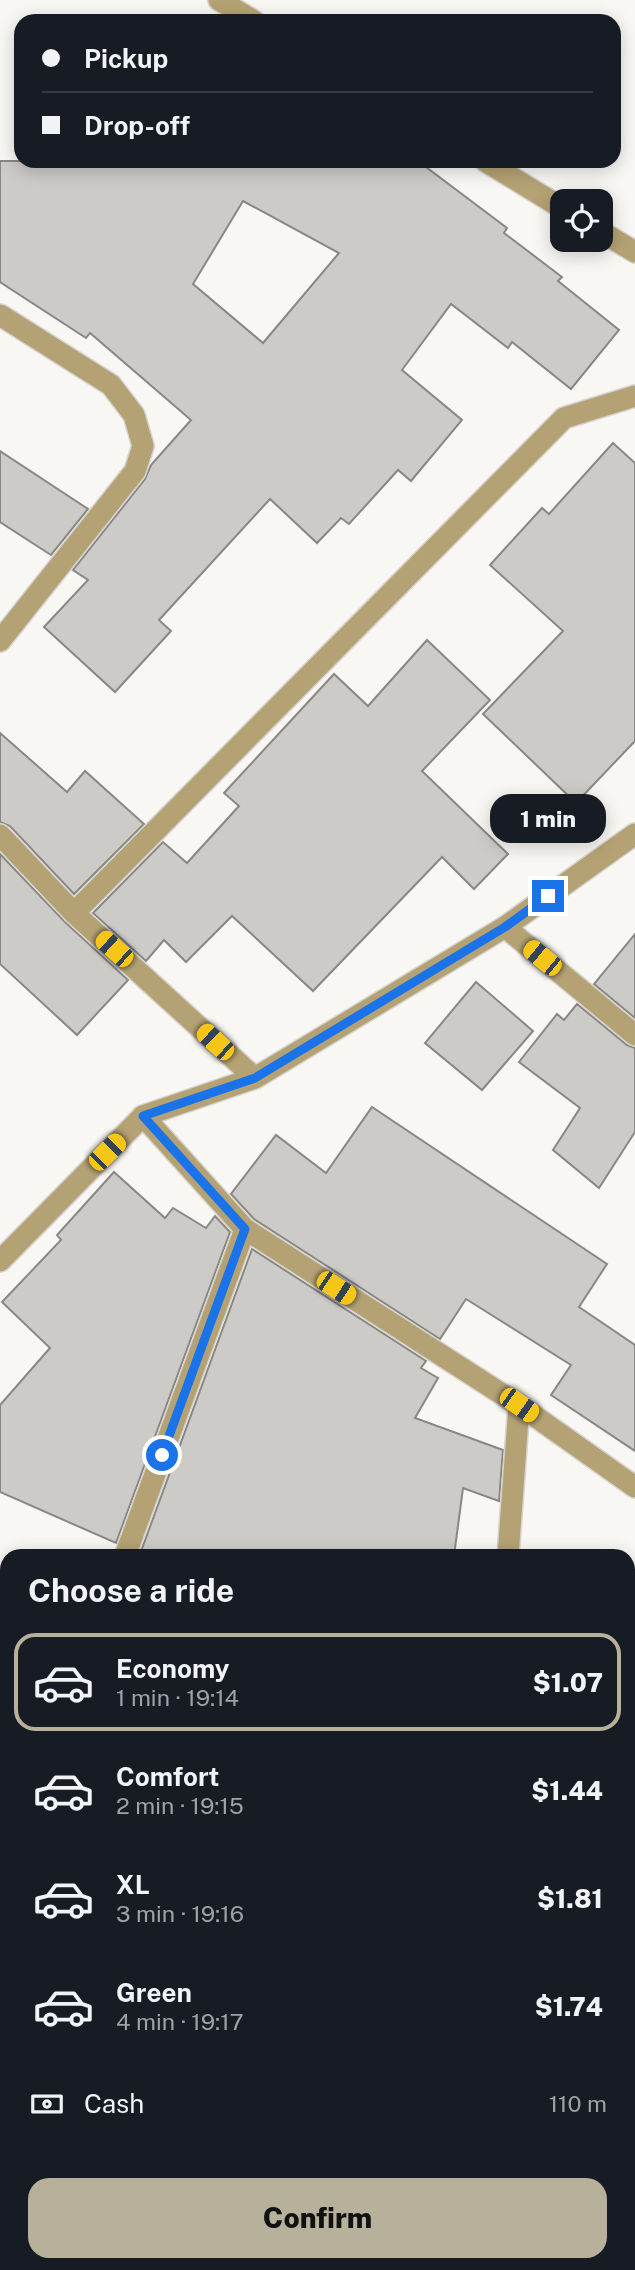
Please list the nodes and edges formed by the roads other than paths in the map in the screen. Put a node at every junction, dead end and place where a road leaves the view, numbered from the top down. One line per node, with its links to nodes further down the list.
1 (219, 0): 2 (street)
2 (242, 14)
3 (496, 168): 4 (street)
4 (550, 201)
5 (613, 239): 6 (street)
6 (635, 252)
7 (0, 315): 9 (street)
8 (635, 396): 12 (street)
9 (0, 640)
10 (635, 834): 13 (street)
11 (0, 835): 12 (street)
12 (74, 913): 15 (street)
13 (505, 927): 14 (street); 15 (street)
14 (635, 1035)
15 (255, 1078): 16 (street)
16 (143, 1116): 17 (street); 18 (street)
17 (245, 1229): 19 (street); 21 (street)
18 (0, 1261)
19 (519, 1405): 20 (street); 22 (street)
20 (635, 1487)
21 (128, 1549)
22 (509, 1549)

